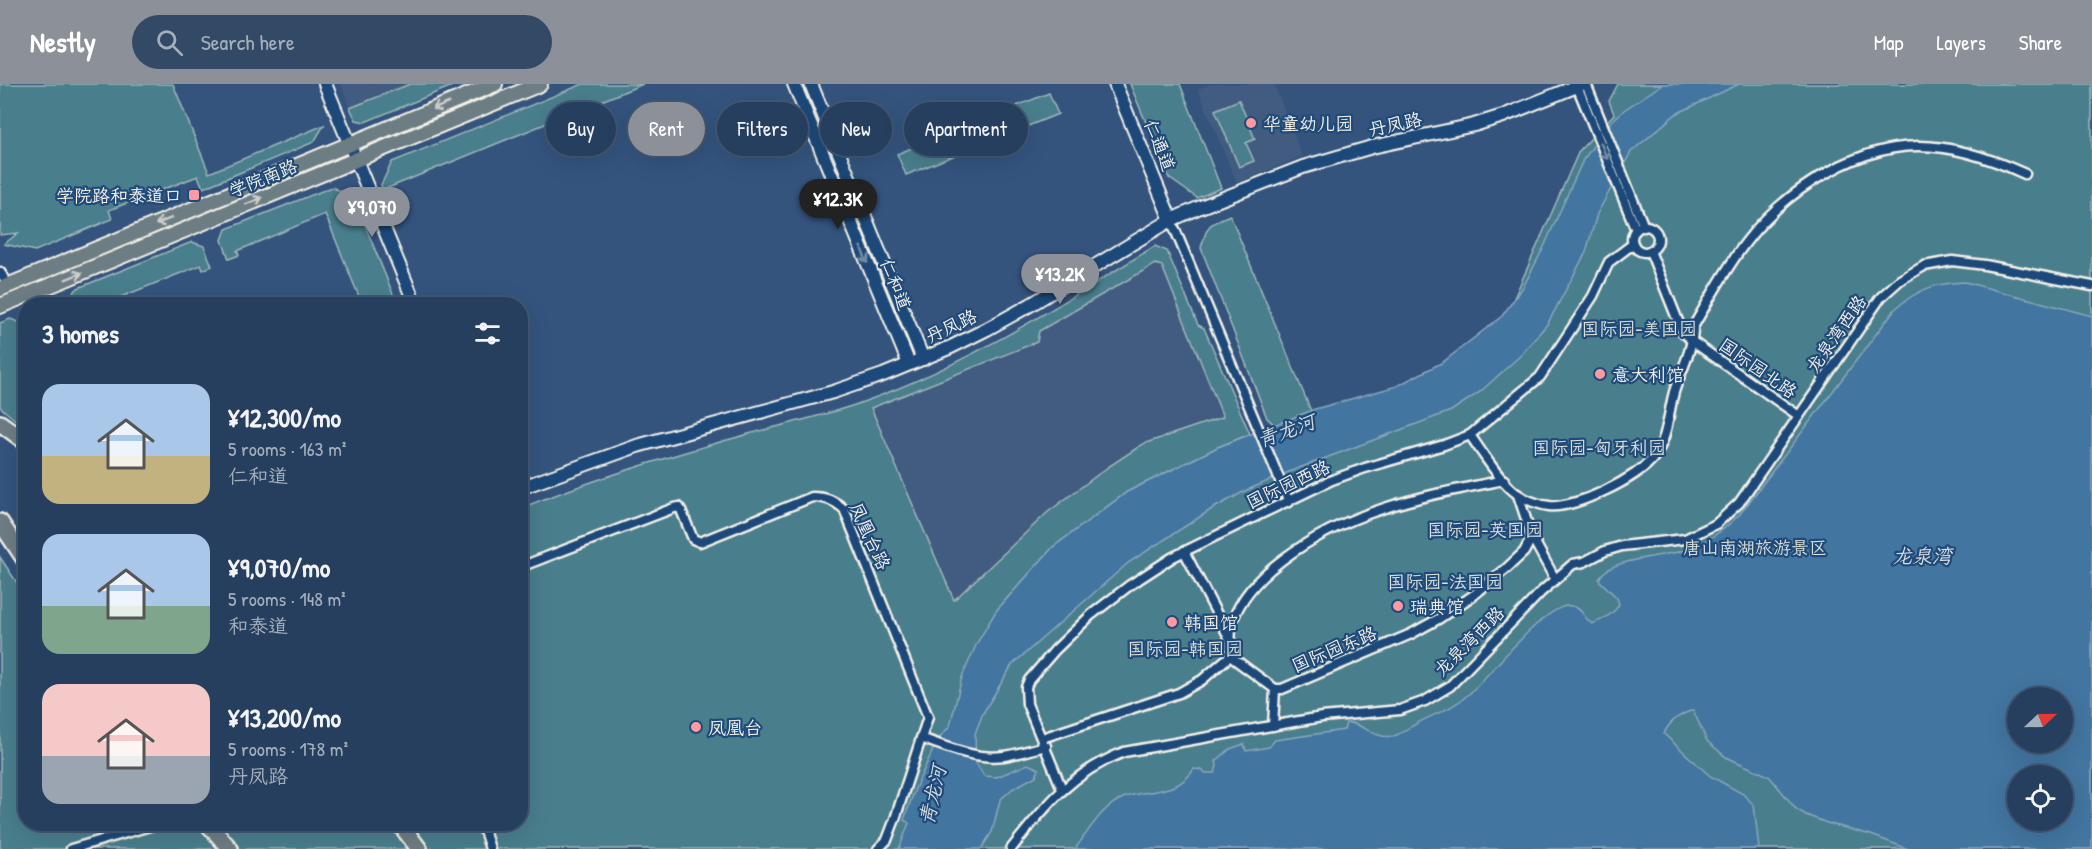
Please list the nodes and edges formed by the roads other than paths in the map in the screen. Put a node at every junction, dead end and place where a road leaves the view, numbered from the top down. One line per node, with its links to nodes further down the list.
1 (325, 84): 9 (main road)
2 (495, 84): 9 (main road, 学院南路, one-way to 9)
3 (540, 84): 10 (main road, 学院南路)
4 (794, 84): 25 (main road, 仁和道, one-way to 25)
5 (811, 84): 24 (main road, 仁和道)
6 (1115, 84): 12 (main road, 仁通道)
7 (1580, 85): 8 (street); 12 (main road, 丹凤路)
8 (1591, 108): 13 (street, one-way to 13); 13 (street)
9 (350, 144): 10 (main road); 18 (main road, 学院南路, one-way to 18)
10 (356, 159): 19 (main road, 学院南路, one-way to 10); 20 (main road)
11 (2025, 174): 23 (street)
12 (1171, 220): 24 (main road, 丹凤路); 33 (street)
13 (1640, 229): 14 (street); 15 (street)
14 (1633, 244): 15 (street); 28 (street, 国际园西路)
15 (1650, 251): 23 (street, 国际园北路)
16 (0, 272): 18 (street)
17 (2092, 286): 26 (street, 龙泉湾西路)
18 (5, 287)
19 (34, 297)
20 (412, 297)
21 (18, 303): 22 (main road, 学院南路)
22 (0, 306)
23 (1693, 342): 26 (street, 国际园北路); 32 (street)
24 (923, 359): 25 (main road, 丹凤路)
25 (909, 364): 31 (main road, 丹凤路)
26 (1799, 417): 39 (street, 龙泉湾西路)
27 (0, 423): 29 (highway)
28 (1470, 435): 30 (street); 33 (street, 国际园西路)
29 (18, 436)
30 (1504, 480): 32 (street); 40 (street)
31 (528, 485)
32 (1518, 495): 35 (street)
33 (1289, 502): 37 (street, 国际园西路)
34 (0, 522): 36 (highway)
35 (1532, 537): 39 (street); 42 (street, 国际园东路)
36 (18, 549)
37 (1184, 551): 40 (street); 45 (street, 国际园西路)
38 (528, 564): 44 (street, 凤凰台路)
39 (1555, 579): 43 (street, 龙泉湾西路)
40 (1231, 641): 41 (street)
41 (1230, 656): 42 (street, 国际园东路); 45 (street)
42 (1275, 689): 43 (street)
43 (1274, 726): 46 (street, 龙泉湾西路)
44 (921, 738): 45 (street); 55 (street, 凤凰台路)
45 (1044, 742): 46 (street, 国际园西路)
46 (1062, 789): 56 (street, 龙泉湾西路)
47 (133, 831): 51 (street)
48 (213, 831): 52 (highway)
49 (405, 831): 53 (highway)
50 (484, 831): 54 (street)
51 (71, 849)
52 (230, 849)
53 (419, 849)
54 (490, 849)
55 (878, 849)
56 (1011, 849)

